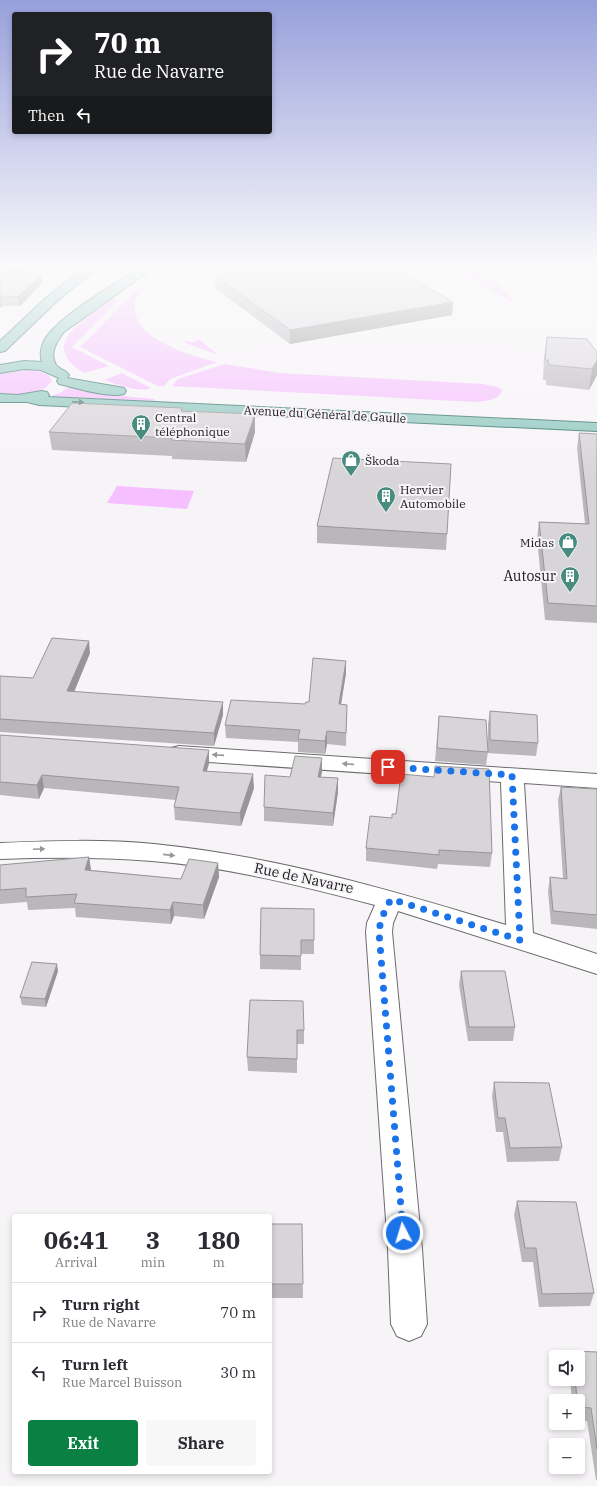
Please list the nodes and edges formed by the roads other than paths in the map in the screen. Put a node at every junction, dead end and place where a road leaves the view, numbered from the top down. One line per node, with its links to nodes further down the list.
1 (12, 336): 5 (main road)
2 (12, 336): 6 (main road)
3 (54, 336): 4 (main road)
4 (51, 340): 7 (main road); 10 (main road, Avenue du Général de Gaulle)
5 (0, 348)
6 (0, 354)
7 (51, 369): 8 (main road); 9 (main road)
8 (0, 370)
9 (64, 381): 10 (main road, Avenue du Général de Gaulle); 11 (main road)
10 (113, 391): 13 (main road, Avenue du Général de Gaulle)
11 (34, 399): 12 (main road); 14 (main road, Avenue du Général de Gaulle, one-way to 14)
12 (2, 401)
13 (597, 418)
14 (597, 427)
15 (158, 751): 16 (street, one-way to 15)
16 (512, 775): 17 (street); 20 (street)
17 (597, 781)
18 (0, 851): 19 (street, Rue de Navarre, one-way to 19)
19 (391, 899): 20 (street, Rue de Navarre); 22 (street)
20 (520, 940): 21 (street, Rue de Navarre)
21 (597, 964)
22 (409, 1324)

